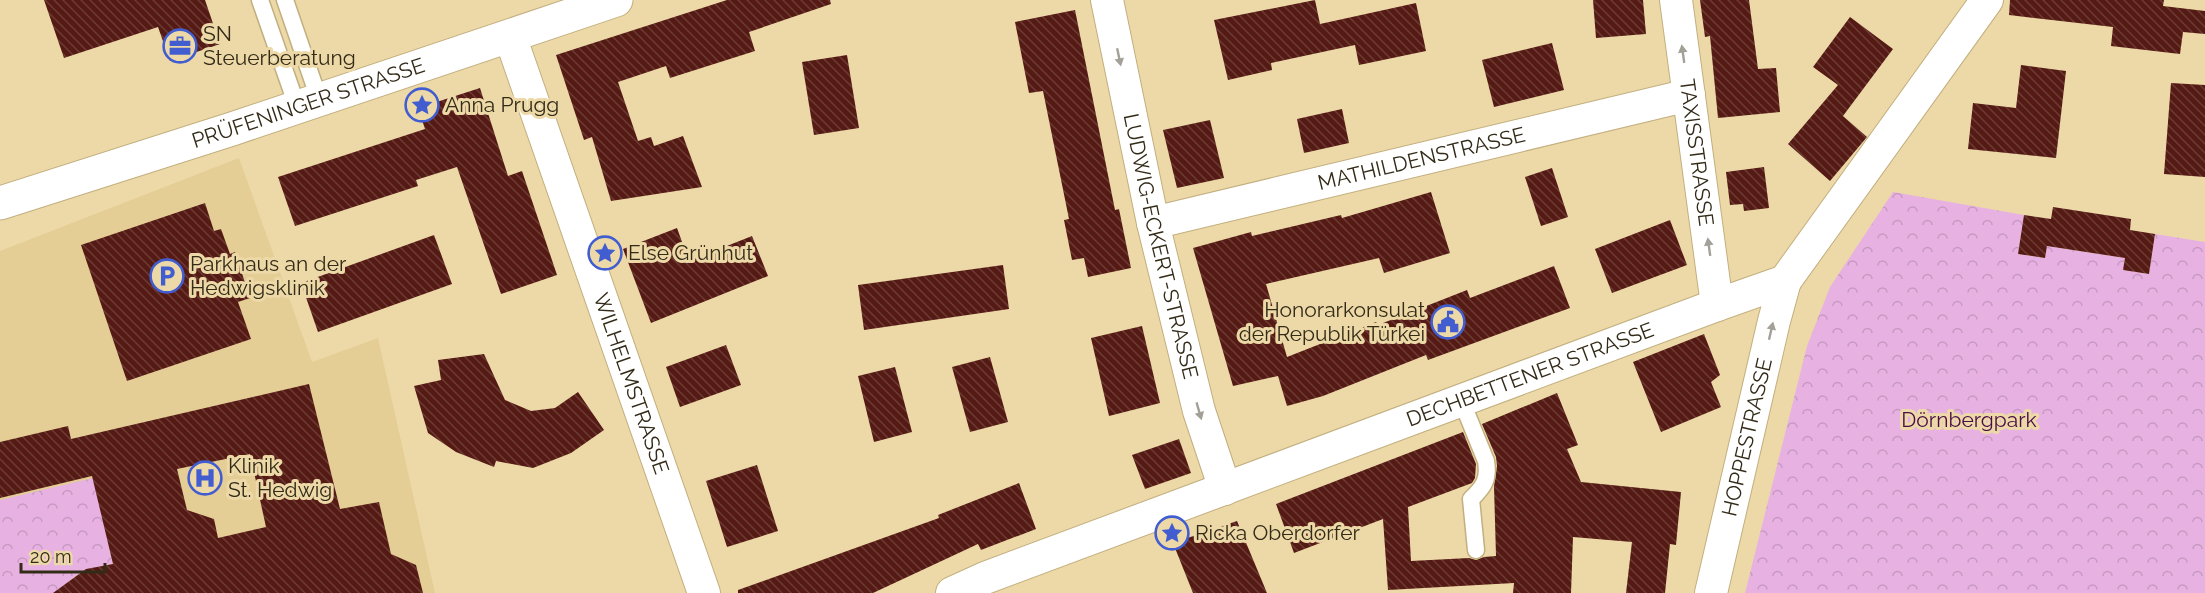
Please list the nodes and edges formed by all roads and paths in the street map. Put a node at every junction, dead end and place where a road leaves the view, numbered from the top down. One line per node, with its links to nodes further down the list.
1 (260, 0): 9 (lane)
2 (285, 0): 9 (lane)
3 (1107, 0): 11 (street, LUDWIG-ECKERT-STRASSE, one-way to 11)
4 (1676, 0): 8 (street, TAXISSTRASSE, one-way to 4)
5 (1987, 0): 12 (street)
6 (609, 1): 7 (street, PRÜFENINGER STRASSE)
7 (510, 36): 9 (street, PRÜFENINGER STRASSE); 17 (street, WILHELMSTRASSE)
8 (1689, 95): 11 (street, MATHILDENSTRASSE); 13 (street, TAXISSTRASSE, one-way to 8)
9 (308, 102): 10 (street, PRÜFENINGER STRASSE)
10 (0, 203)
11 (1153, 223): 15 (street, LUDWIG-ECKERT-STRASSE, one-way to 15)
12 (1785, 281): 13 (street, DECHBETTENER STRASSE); 19 (street, HOPPESTRASSE, one-way to 12)
13 (1718, 305): 14 (street, DECHBETTENER STRASSE)
14 (1462, 402): 15 (street, DECHBETTENER STRASSE); 16 (lane)
15 (1225, 489): 18 (street, DECHBETTENER STRASSE)
16 (1476, 550)
17 (704, 593)
18 (952, 593)
19 (1711, 593)

